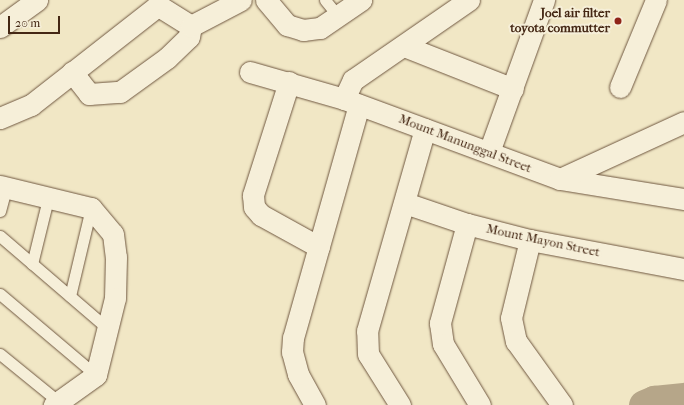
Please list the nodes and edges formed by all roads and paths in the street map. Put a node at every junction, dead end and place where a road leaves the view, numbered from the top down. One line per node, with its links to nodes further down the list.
1 (36, 0): 10 (street)
2 (241, 0): 9 (street)
3 (266, 0): 8 (street)
4 (361, 0): 8 (street)
5 (469, 0): 11 (street)
6 (544, 0): 16 (street)
7 (656, 0): 15 (street)
8 (331, 8)
9 (191, 26): 12 (street); 12 (street)
10 (0, 27)
11 (404, 46): 16 (street); 17 (street)
12 (72, 72): 18 (street)
13 (250, 72): 14 (street, Mount Manunggal Street)
14 (289, 82): 17 (street, Mount Manunggal Street); 32 (street)
15 (620, 87)
16 (513, 89): 21 (street)
17 (351, 102): 20 (street, Mount Manunggal Street); 32 (street)
18 (0, 118)
19 (684, 122): 22 (street)
20 (425, 129): 21 (street, Mount Manunggal Street); 26 (street)
21 (489, 152): 22 (street, Mount Manunggal Street)
22 (560, 179): 25 (street, Mount Manunggal Street)
23 (3, 187): 24 (street); 28 (lane)
24 (48, 199): 27 (street); 33 (lane)
25 (684, 199)
26 (404, 203): 29 (street, Mount Mayon Street); 42 (street)
27 (91, 208): 36 (lane); 37 (street)
28 (0, 211)
29 (467, 224): 31 (street, Mount Mayon Street); 43 (street)
30 (0, 236): 33 (lane)
31 (530, 240): 34 (street, Mount Mayon Street); 44 (street)
32 (319, 247): 41 (street)
33 (32, 264): 36 (lane)
34 (684, 268)
35 (0, 294): 39 (lane)
36 (70, 296): 37 (lane)
37 (107, 328): 39 (street)
38 (0, 354): 40 (lane)
39 (96, 375): 40 (street)
40 (57, 404)
41 (315, 405)
42 (400, 405)
43 (480, 405)
44 (562, 405)

